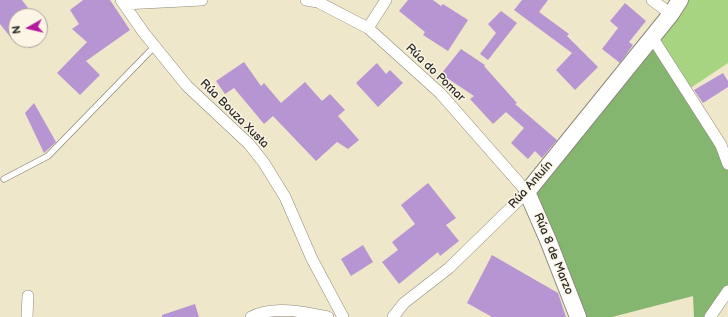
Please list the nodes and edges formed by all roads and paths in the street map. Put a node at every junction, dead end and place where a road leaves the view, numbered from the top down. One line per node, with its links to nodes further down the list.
1 (202, 0): 6 (street)
2 (306, 0): 8 (street, Rúa do Pomar)
3 (386, 0): 8 (street)
4 (652, 0): 7 (street)
5 (680, 0): 7 (street, Rúa Antuín)
6 (122, 2): 10 (street, Rúa Bouza Xusta)
7 (671, 14): 9 (street, Rúa Antuín)
8 (368, 28): 13 (street, Rúa do Pomar)
9 (652, 37): 11 (street); 13 (street, Rúa Antuín)
10 (155, 46): 12 (lane); 20 (street, Rúa Bouza Xusta)
11 (728, 164)
12 (4, 179)
13 (527, 192): 21 (street, Rúa Antuín); 22 (street, Rúa 8 de Marzo)
14 (728, 291): 23 (street)
15 (28, 296): 17 (street)
16 (276, 314): 18 (street); 19 (street)
17 (27, 317)
18 (251, 317)
19 (328, 317)
20 (343, 317)
21 (393, 317)
22 (578, 317)
23 (710, 317)

